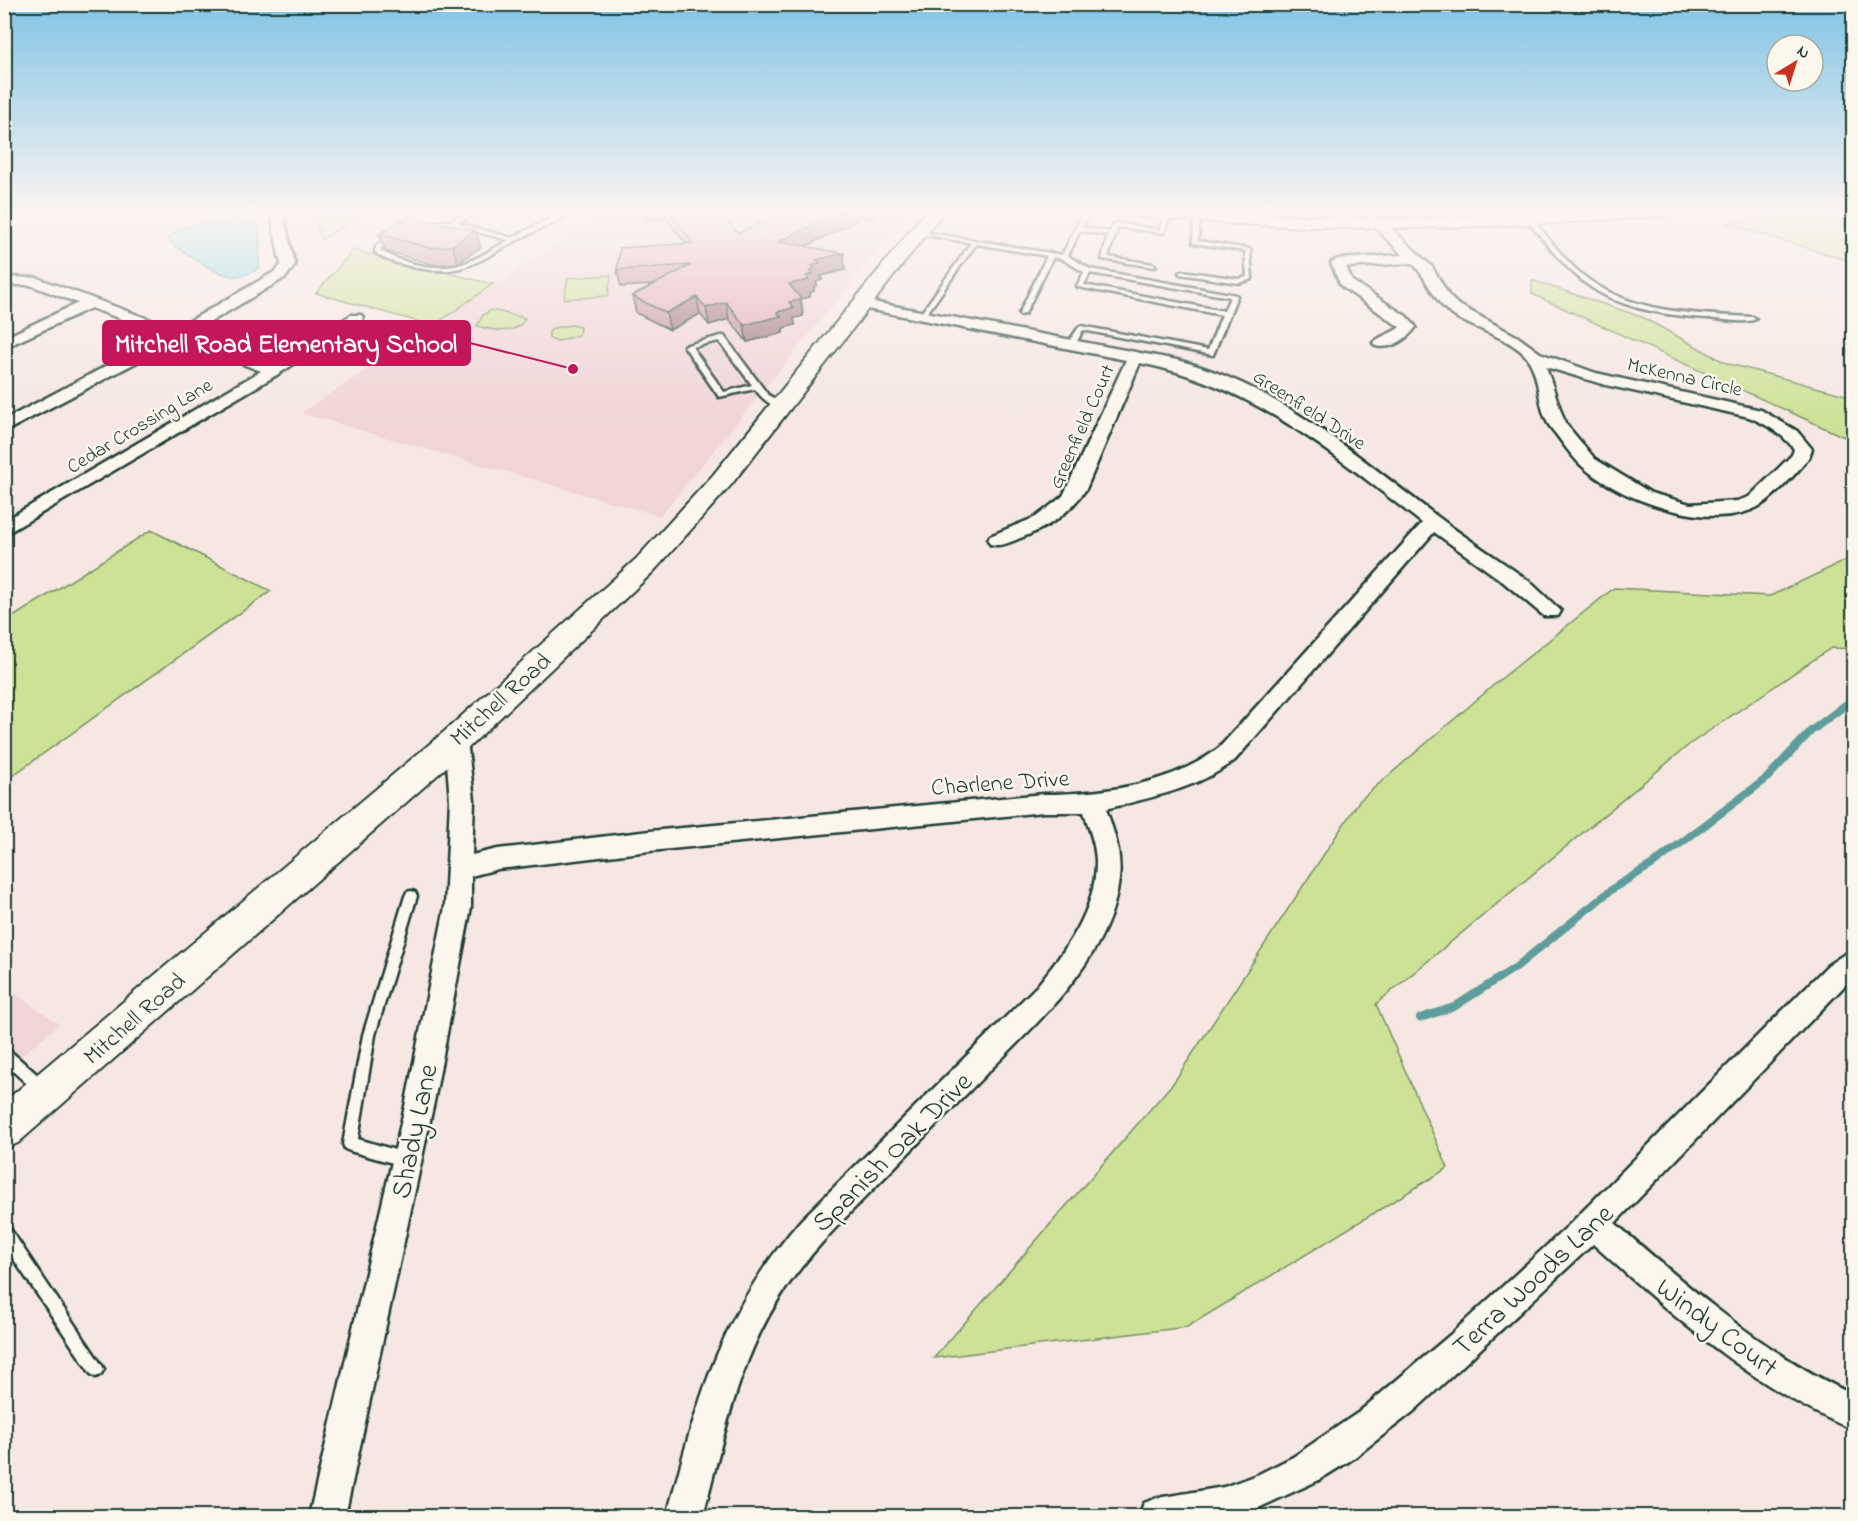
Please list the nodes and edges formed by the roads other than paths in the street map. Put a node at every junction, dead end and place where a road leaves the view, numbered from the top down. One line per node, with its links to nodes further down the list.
1 (4, 281): 11 (street)
2 (271, 281): 18 (street)
3 (880, 281): 12 (street, Mitchell Road)
4 (947, 281): 15 (lane)
5 (1038, 281): 13 (lane)
6 (1083, 281): 14 (lane)
7 (1146, 281): 14 (lane)
8 (1345, 281): 20 (street)
9 (1435, 281): 23 (street, McKenna Circle)
10 (1587, 281): 17 (lane)
11 (90, 303): 18 (street); 21 (street)
12 (862, 304): 15 (street, Greenfield Drive); 28 (street, Mitchell Road)
13 (1022, 314)
14 (1227, 314): 22 (lane)
15 (923, 315): 19 (street, Greenfield Drive)
16 (356, 318): 26 (street, Cedar Crossing Lane)
17 (1753, 319)
18 (175, 336): 26 (street); 29 (street)
19 (1076, 336): 22 (lane); 24 (street, Greenfield Drive)
20 (1381, 343)
21 (4, 344)
22 (1177, 346): 25 (lane)
23 (1535, 356): 23 (street, McKenna Circle)
24 (1135, 357): 25 (street, Greenfield Drive); 32 (street, Greenfield Court)
25 (1168, 363): 30 (street, Greenfield Drive)
26 (274, 370): 31 (street, Cedar Crossing Lane)
27 (757, 386): 27 (lane); 28 (lane)
28 (779, 405): 34 (street, Mitchell Road)
29 (4, 427)
30 (1433, 522): 33 (street, Greenfield Drive); 35 (street, Charlene Drive)
31 (4, 529)
32 (997, 540)
33 (1551, 611)
34 (456, 741): 36 (street, Shady Lane); 40 (street, Mitchell Road)
35 (1093, 803): 36 (street, Charlene Drive); 48 (street, Spanish Oak Drive)
36 (460, 868): 42 (street, Shady Lane)
37 (411, 896): 42 (lane)
38 (1854, 960): 43 (street, Terra Woods Lane)
39 (4, 1054): 40 (lane)
40 (47, 1093): 41 (street, Mitchell Road)
41 (4, 1129)
42 (407, 1161): 47 (street, Shady Lane)
43 (1593, 1224): 46 (street, Windy Court); 49 (street, Terra Woods Lane)
44 (4, 1232): 45 (lane)
45 (96, 1369)
46 (1854, 1413)
47 (327, 1516)
48 (685, 1516)
49 (1157, 1516)

